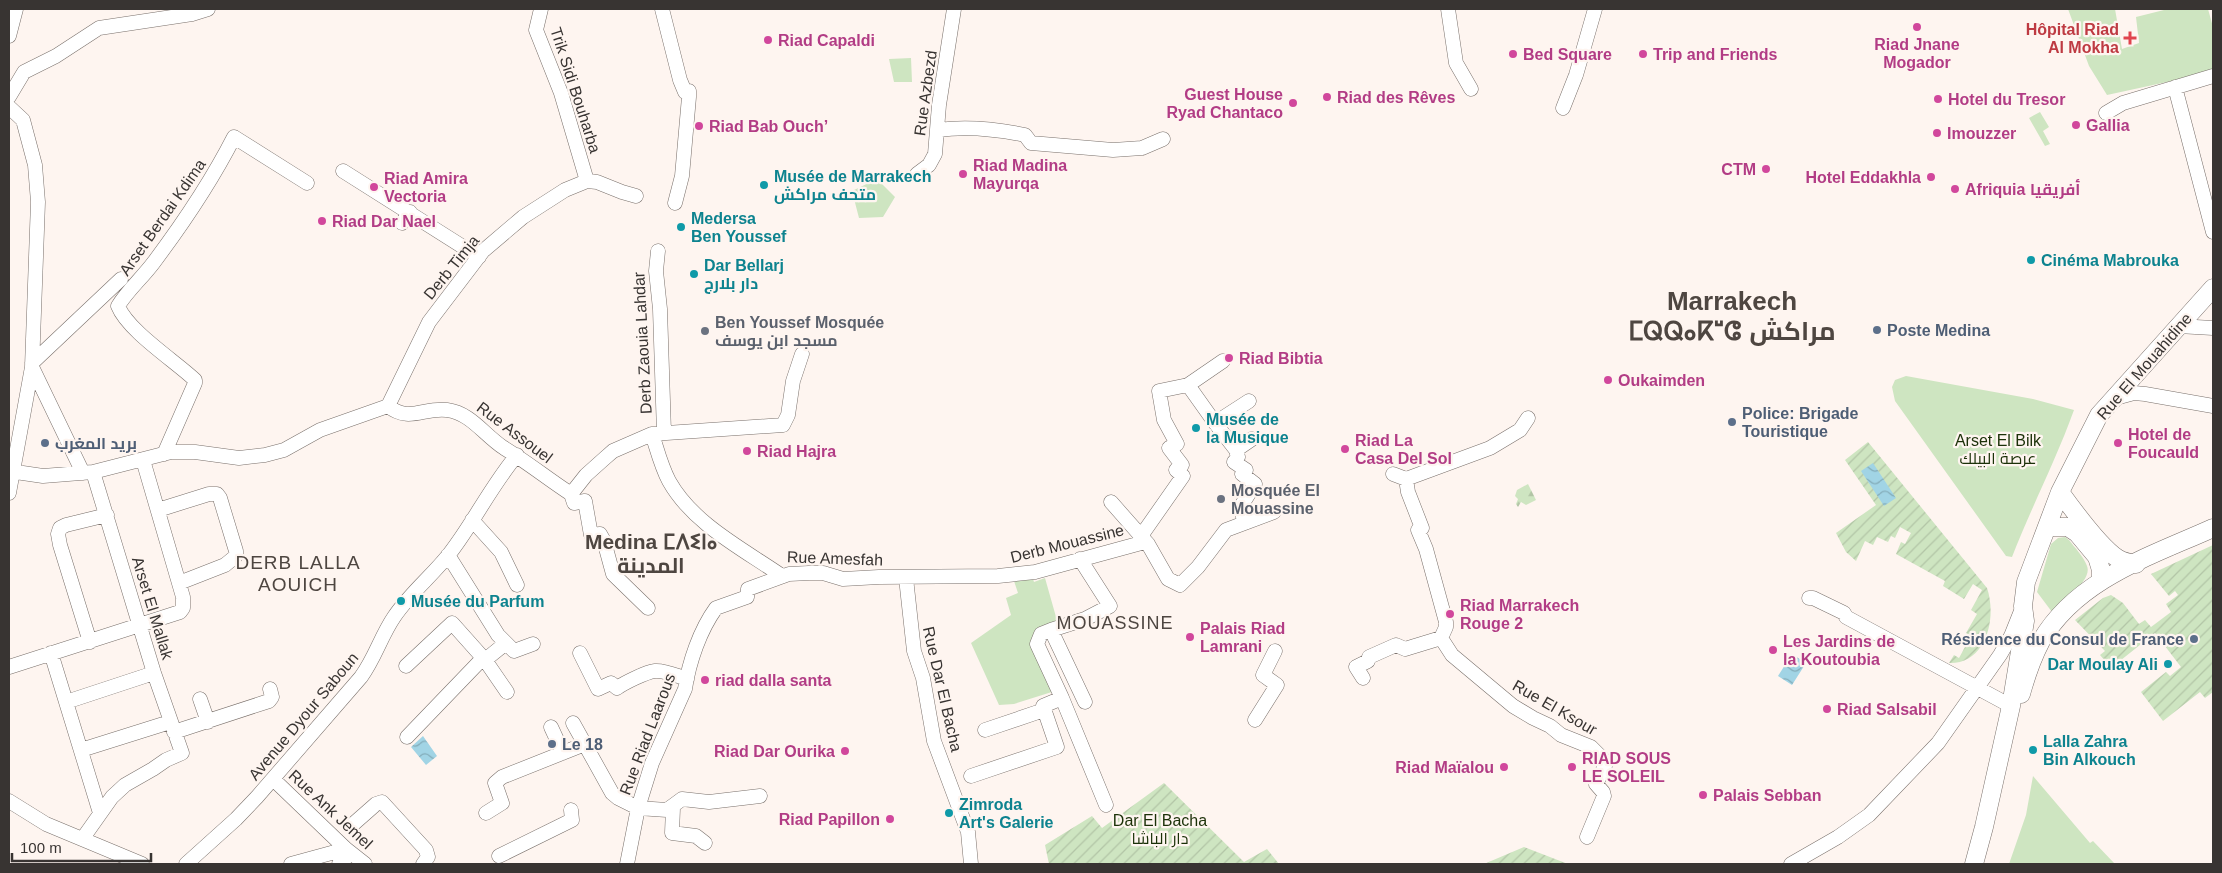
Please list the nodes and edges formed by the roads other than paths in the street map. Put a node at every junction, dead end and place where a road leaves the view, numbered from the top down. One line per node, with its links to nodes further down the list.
1 (16, 9): 8 (street)
2 (208, 9): 12 (street)
3 (541, 9): 20 (street, Trik Sidi Bouharba)
4 (662, 9): 23 (street)
5 (954, 9): 16 (street, Rue Azbezd)
6 (1448, 9): 11 (street)
7 (1595, 9): 14 (street)
8 (9, 36)
9 (2213, 76): 10 (street)
10 (2174, 87): 15 (street); 24 (street)
11 (1471, 89)
12 (9, 97)
13 (9, 107): 33 (street)
14 (1563, 108)
15 (2106, 113)
16 (938, 130): 17 (street); 19 (street, Rue Azbezd)
17 (1163, 139)
18 (343, 170): 26 (street)
19 (917, 174)
20 (587, 181): 22 (street); 26 (street, Derb Timja)
21 (308, 183): 44 (street, Arset Berdai Kdima)
22 (636, 196)
23 (674, 203)
24 (2213, 232)
25 (658, 250): 41 (street, Derb Zaouia Lahdar)
26 (479, 257): 37 (street, Derb Timja)
27 (121, 279): 33 (street)
28 (2213, 288): 29 (main road, Rue El Mouahidine)
29 (2178, 326): 30 (street); 35 (main road, Rue El Mouahidine)
30 (2213, 328)
31 (802, 354): 41 (street)
32 (1223, 360): 34 (street)
33 (32, 365): 47 (street); 48 (street, Arset El Mallak)
34 (1188, 385): 40 (street); 60 (street)
35 (2112, 399): 38 (street); 49 (main road, Rue El Mouahidine)
36 (1249, 401): 40 (street)
37 (388, 406): 44 (street); 45 (street, Rue Assouel)
38 (2213, 406)
39 (1528, 418): 74 (street)
40 (1215, 423): 43 (street)
41 (658, 433): 51 (street); 64 (street, Rue Amesfah)
42 (1252, 439): 43 (street)
43 (1236, 450): 57 (street)
44 (164, 454): 46 (street)
45 (517, 455): 51 (street, Rue Assouel); 56 (street, Avenue Dyour Saboun)
46 (143, 460): 48 (street); 53 (street, Arset El Mallak)
47 (11, 471): 48 (street); 50 (street)
48 (88, 473): 55 (street, Arset El Mallak)
49 (2060, 492): 58 (main road, Rue El Mouahidine); 63 (main road)
50 (9, 493)
51 (571, 494): 70 (street, Rue Assouel)
52 (1111, 502): 60 (street)
53 (158, 510): 67 (street, Arset El Mallak); 67 (street)
54 (1274, 512): 57 (street)
55 (107, 515): 72 (street, Arset El Mallak); 75 (street)
56 (472, 520): 61 (street, Avenue Dyour Saboun); 68 (street)
57 (1246, 522): 60 (street)
58 (2047, 527): 66 (main road); 69 (main road, Rue El Mouahidine)
59 (2213, 528): 63 (main road)
60 (1143, 539): 62 (street, Derb Mouassine)
61 (448, 555): 76 (street); 107 (street, Avenue Dyour Saboun)
62 (1080, 559): 65 (street, Derb Mouassine); 73 (street)
63 (2136, 564): 66 (main road)
64 (782, 576): 65 (street, Rue Amesfah); 86 (street, Rue Riad Laarous)
65 (906, 578): 129 (street, Rue Dar El Bacha)
66 (2101, 580): 132 (main road)
67 (179, 583): 72 (street, Arset El Mallak)
68 (517, 585)
69 (2023, 606): 87 (street); 94 (main road, Rue El Mouahidine)
70 (648, 608)
71 (1846, 617): 87 (street)
72 (140, 625): 75 (street); 84 (street, Arset El Mallak)
73 (1051, 630): 90 (street); 93 (street)
74 (1441, 638): 85 (street); 117 (street, Rue El Ksour)
75 (90, 642): 79 (street)
76 (506, 643): 77 (street); 81 (street)
77 (533, 644)
78 (1275, 651): 96 (street)
79 (51, 653): 83 (street); 92 (street)
80 (580, 653): 86 (street)
81 (484, 659): 82 (street); 89 (street); 102 (street)
82 (406, 666)
83 (9, 667)
84 (154, 673): 92 (street); 99 (street, Arset El Mallak)
85 (1363, 678)
86 (687, 679): 111 (street, Rue Riad Laarous)
87 (1976, 688): 94 (street); 130 (street)
88 (270, 689): 97 (street)
89 (507, 692)
90 (1062, 698): 95 (street); 110 (street)
91 (200, 699): 97 (street)
92 (66, 702): 104 (street)
93 (1085, 702)
94 (2010, 706): 131 (main road, Rue El Mouahidine)
95 (1044, 710): 101 (street); 106 (street)
96 (1254, 720)
97 (208, 722): 99 (street)
98 (573, 723): 103 (street)
99 (172, 727): 104 (street); 114 (street, Arset El Mallak)
100 (552, 728): 105 (street)
101 (985, 730)
102 (407, 737)
103 (585, 744): 105 (street); 111 (street)
104 (81, 750): 114 (street)
105 (563, 754): 115 (street)
106 (971, 776)
107 (273, 779): 120 (street, Rue Ank Jemel); 123 (street, Avenue Dyour Saboun)
108 (760, 796): 112 (street)
109 (9, 801): 118 (street)
110 (1106, 805)
111 (638, 808): 112 (street); 128 (street, Rue Riad Laarous)
112 (672, 808): 119 (street)
113 (571, 810): 121 (street)
114 (100, 812): 118 (street)
115 (486, 813)
116 (351, 826): 127 (street)
117 (1587, 837)
118 (82, 838): 122 (street)
119 (705, 842)
120 (348, 851): 124 (street); 125 (street); 126 (street, Rue Ank Jemel)
121 (499, 856)
122 (142, 864)
123 (186, 864)
124 (291, 864)
125 (339, 864)
126 (366, 864)
127 (423, 864)
128 (627, 864)
129 (971, 864)
130 (1791, 864)
131 (1974, 864)
132 (1984, 864)

